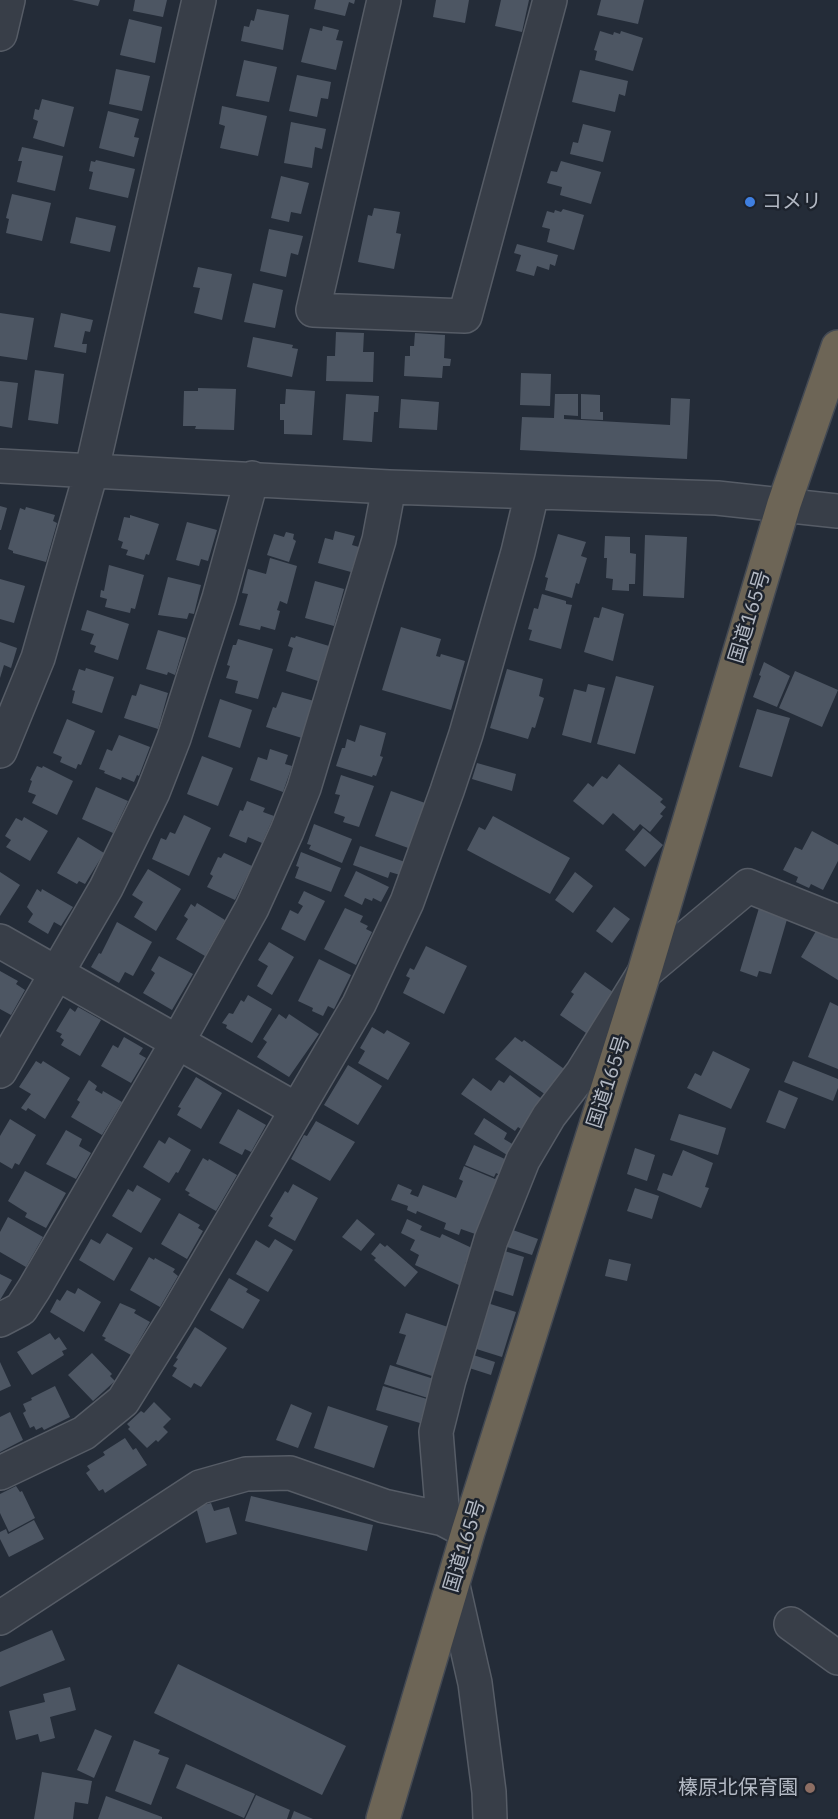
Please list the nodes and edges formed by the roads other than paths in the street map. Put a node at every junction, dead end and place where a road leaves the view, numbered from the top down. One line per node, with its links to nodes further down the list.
1 (8, 0): 5 (street)
2 (200, 0): 8 (street)
3 (384, 0): 4 (street)
4 (550, 0)
5 (0, 34)
6 (838, 347): 12 (highway, 国道165号)
7 (0, 466): 8 (street)
8 (92, 469): 9 (street); 14 (street)
9 (252, 478): 10 (street); 17 (street)
10 (389, 487): 11 (street); 19 (street)
11 (532, 493): 12 (street); 21 (street)
12 (784, 504): 13 (street); 18 (highway, 国道165号)
13 (838, 511)
14 (0, 751)
15 (838, 922): 18 (street)
16 (0, 941): 17 (street)
17 (56, 973): 19 (street); 20 (street)
18 (644, 973): 24 (highway, 国道165号); 24 (street)
19 (178, 1041): 21 (street); 22 (street)
20 (0, 1071)
21 (297, 1110): 23 (street)
22 (0, 1320)
23 (0, 1473)
24 (455, 1525): 25 (highway, 国道165号); 26 (street)
25 (453, 1586): 29 (highway, 国道165号); 30 (street)
26 (0, 1618)
27 (791, 1624): 28 (street)
28 (838, 1658)
29 (383, 1819)
30 (490, 1819)

